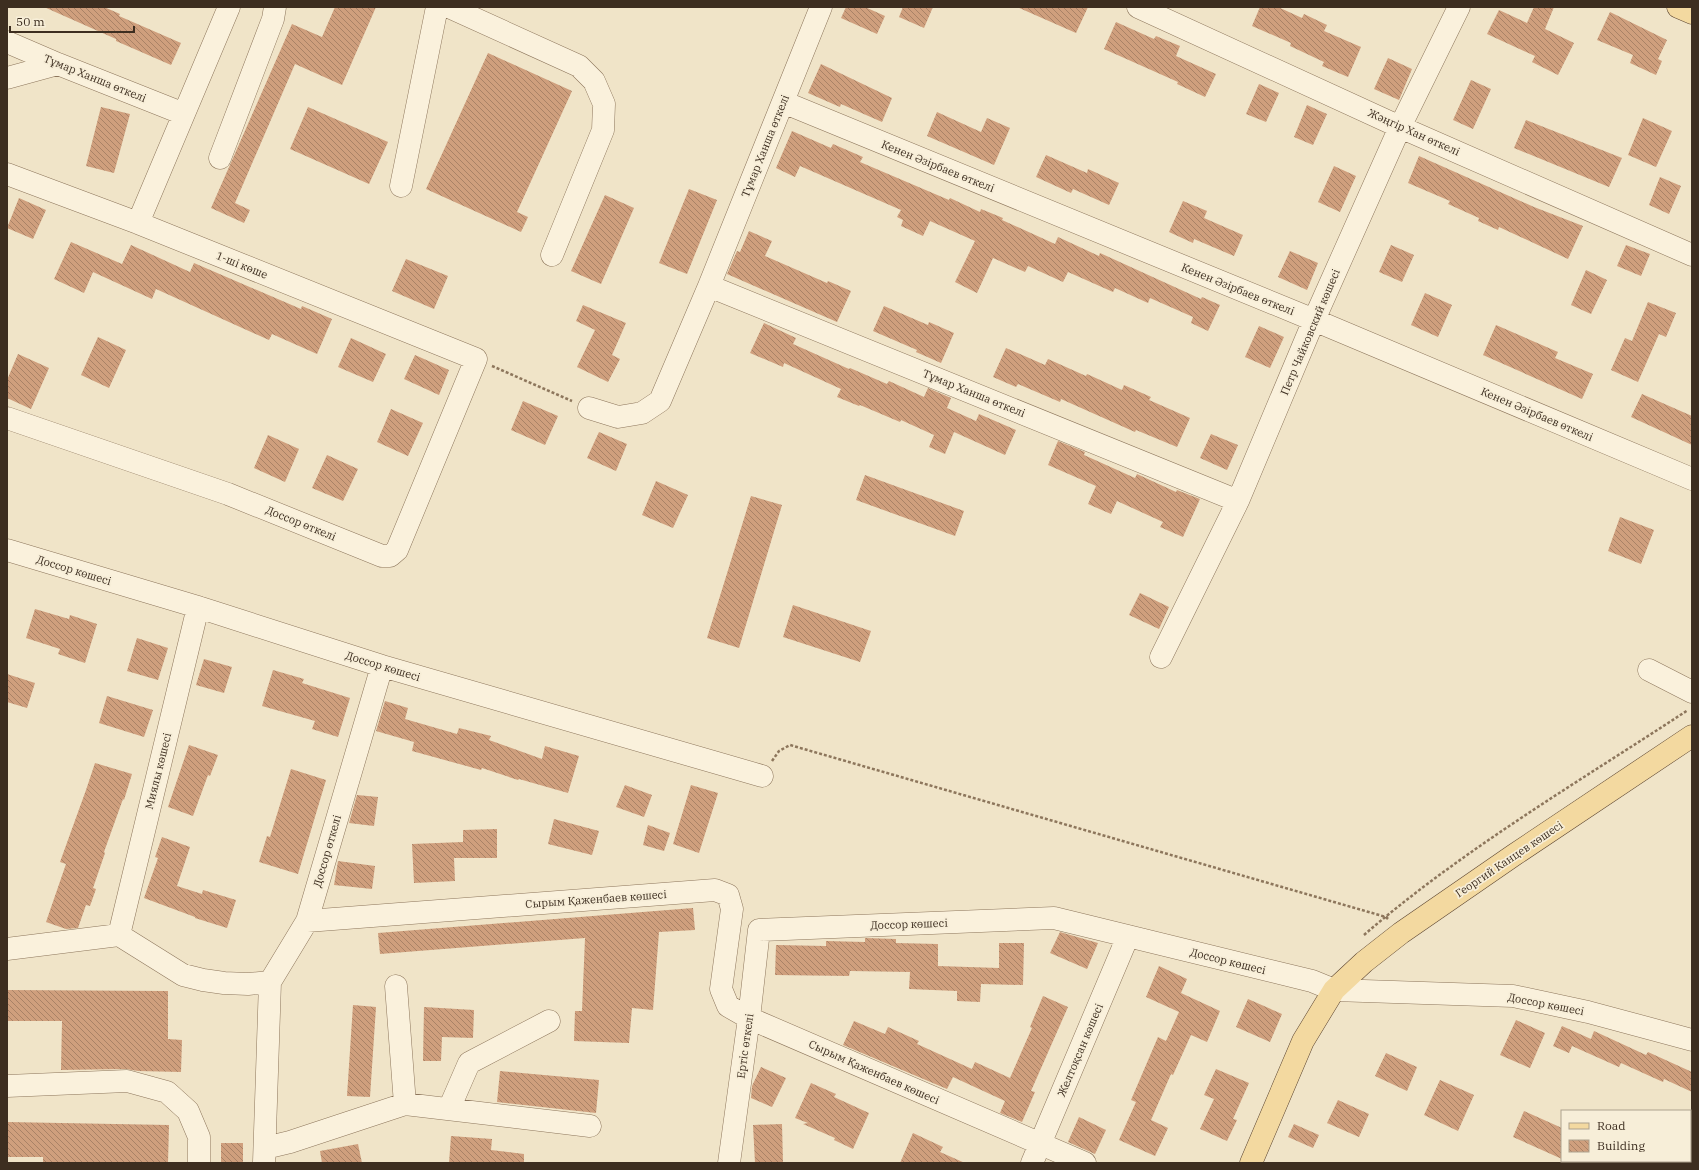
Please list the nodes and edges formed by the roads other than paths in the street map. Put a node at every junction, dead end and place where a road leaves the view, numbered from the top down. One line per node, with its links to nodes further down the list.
1 (229, 7): 14 (street)
2 (275, 7): 16 (street)
3 (437, 7): 18 (street)
4 (449, 7): 20 (street)
5 (820, 7): 13 (street, Тұмар Ханша өткелі)
6 (1138, 7): 15 (street, Жәңгір Хан өткелі)
7 (1459, 7): 15 (street, Петр Чайковский көшесі)
8 (1678, 7): 9 (main road)
9 (1692, 13)
10 (7, 42): 11 (street, Тұмар Ханша өткелі)
11 (58, 64): 12 (street); 14 (street, Тұмар Ханша өткелі)
12 (7, 78)
13 (783, 102): 22 (street, Тұмар Ханша өткелі); 23 (street, Кенен Әзірбаев өткелі)
14 (184, 114): 19 (street)
15 (1400, 127): 21 (street, Жәңгір Хан өткелі); 23 (street, Петр Чайковский көшесі)
16 (220, 158)
17 (7, 174): 19 (street, 1-ші көше)
18 (401, 186)
19 (138, 223): 24 (street, 1-ші көше)
20 (552, 255)
21 (1692, 255)
22 (709, 286): 25 (street, Тұмар Ханша өткелі); 28 (street, Тұмар Ханша өткелі)
23 (1314, 320): 27 (street, Кенен Әзірбаев өткелі); 28 (street, Петр Чайковский көшесі)
24 (476, 359): 26 (street, Доссор өткелі)
25 (589, 408)
26 (7, 418)
27 (1692, 479)
28 (1238, 501): 31 (street, Петр Чайковский көшесі)
29 (7, 550): 30 (street, Доссор көшесі)
30 (198, 607): 32 (street, Доссор көшесі); 39 (street, Миялы көшесі)
31 (1161, 657)
32 (382, 666): 36 (street, Доссор көшесі); 37 (street, Доссор өткелі)
33 (1649, 670): 34 (street)
34 (1692, 692)
35 (1692, 736): 44 (main road, Георгий Канцев көшесі)
36 (762, 776)
37 (306, 921): 42 (street); 45 (street, Сырым Қаженбаев көшесі)
38 (759, 930): 40 (street, Доссор көшесі); 45 (street, Ертіс өткелі)
39 (119, 935): 41 (street); 42 (street)
40 (1128, 936): 44 (street, Доссор көшесі); 52 (street, Желтоқсан көшесі)
41 (7, 948)
42 (270, 982): 53 (street)
43 (396, 986): 49 (street)
44 (1334, 990): 47 (street, Доссор көшесі); 57 (main road, Георгий Канцев көшесі)
45 (749, 1018): 52 (street, Сырым Қаженбаев көшесі); 55 (street, Ертіс өткелі)
46 (549, 1021): 50 (street)
47 (1692, 1040)
48 (7, 1086): 54 (street)
49 (405, 1104): 50 (street); 53 (street)
50 (449, 1109): 51 (street)
51 (590, 1126)
52 (1036, 1154): 56 (street, Сырым Қаженбаев көшесі)
53 (264, 1156)
54 (199, 1163)
55 (729, 1163)
56 (1085, 1163)
57 (1251, 1163)

